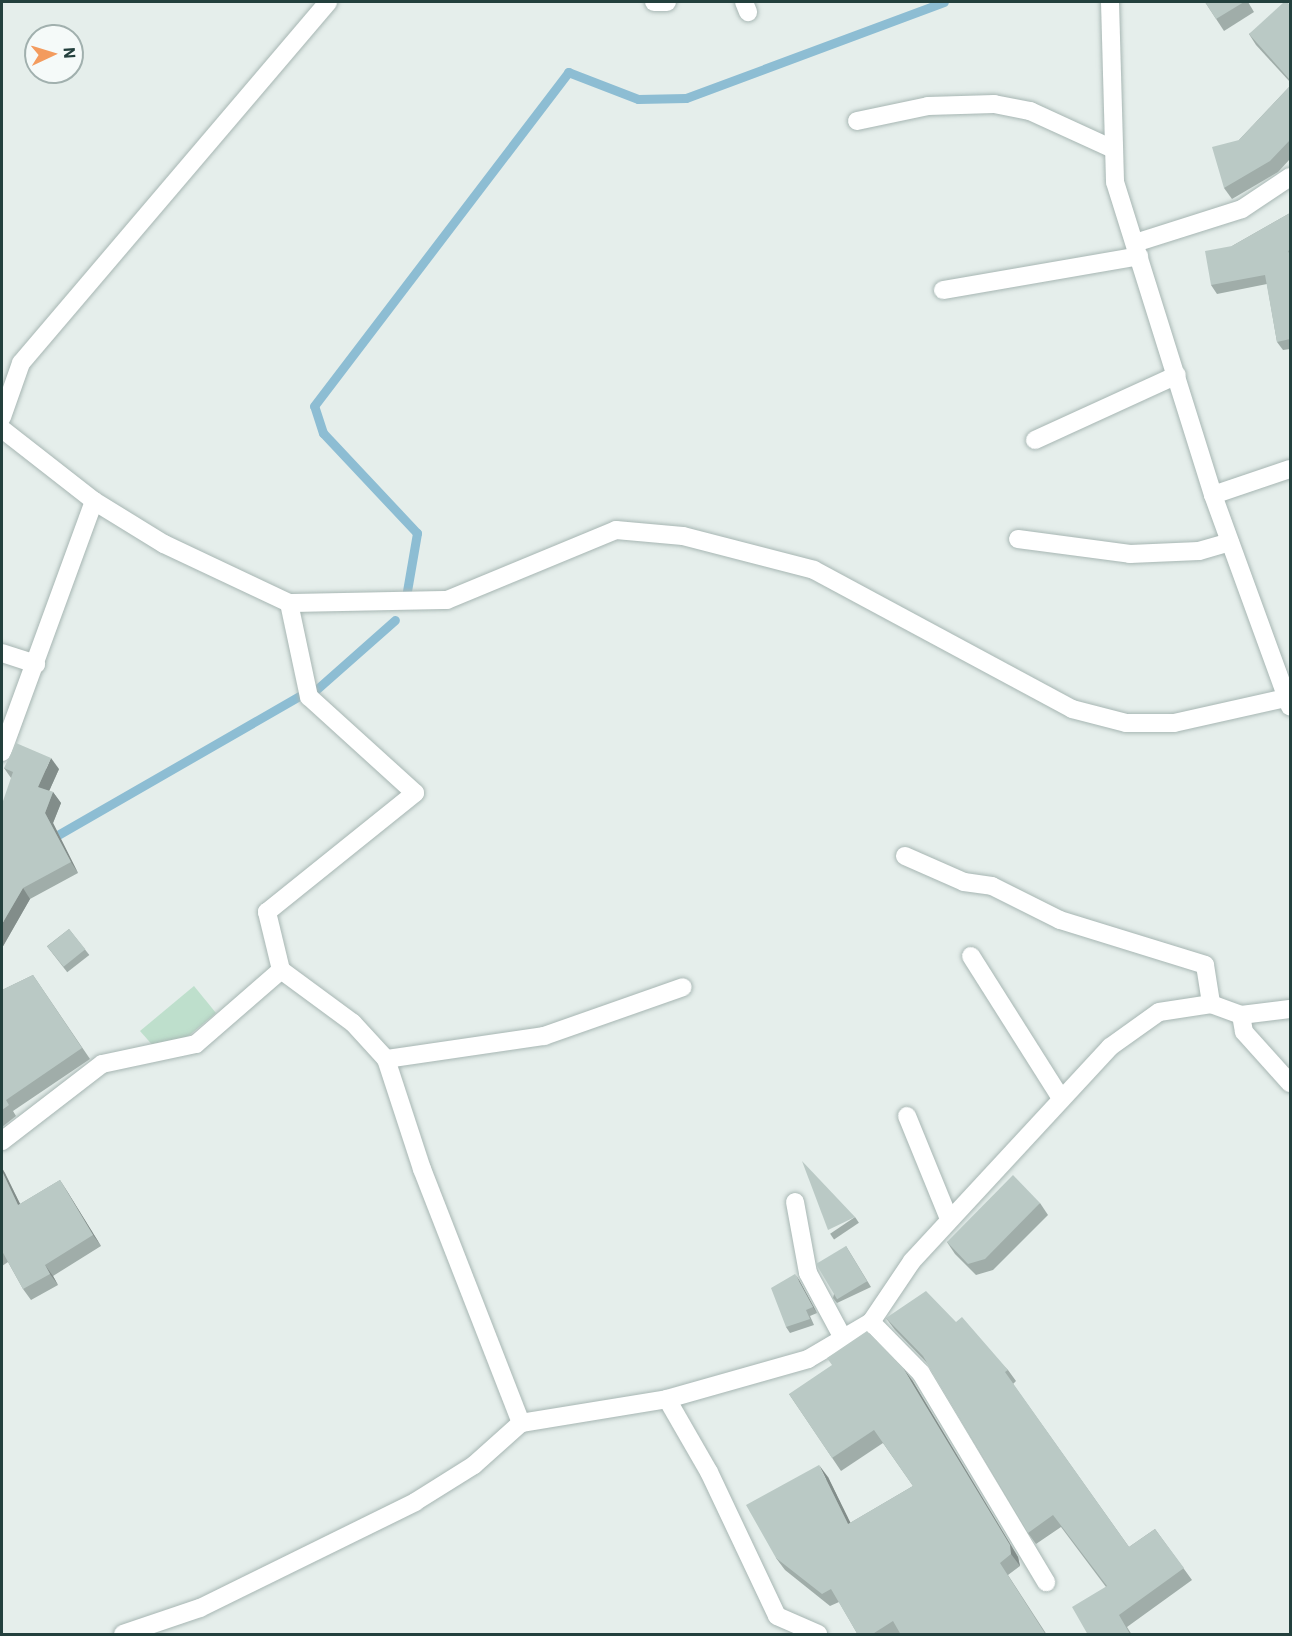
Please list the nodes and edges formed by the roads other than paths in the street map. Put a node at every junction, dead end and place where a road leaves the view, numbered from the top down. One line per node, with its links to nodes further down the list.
1 (328, 2): 11 (street)
2 (654, 2): 3 (street)
3 (667, 2)
4 (1110, 2): 6 (street)
5 (858, 121): 6 (street)
6 (1113, 149): 8 (street)
7 (1290, 177): 8 (street)
8 (1137, 249): 9 (street); 10 (street)
9 (944, 290)
10 (1177, 375): 13 (street); 15 (street)
11 (2, 417)
12 (2, 429): 16 (street)
13 (1035, 440)
14 (1290, 469): 15 (street)
15 (1213, 495): 18 (street)
16 (94, 501): 19 (street); 21 (street)
17 (1018, 539): 18 (street)
18 (1230, 542): 22 (street)
19 (290, 603): 22 (street); 26 (street)
20 (2, 653): 21 (street)
21 (36, 664): 23 (street)
22 (1289, 701)
23 (2, 752)
24 (905, 856): 28 (street)
25 (971, 956): 33 (street)
26 (281, 970): 31 (street); 35 (street)
27 (683, 987): 31 (street)
28 (1211, 1004): 30 (street); 33 (street)
29 (1290, 1009): 30 (street)
30 (1241, 1015): 32 (street)
31 (386, 1059): 41 (street)
32 (1290, 1083)
33 (1059, 1097): 37 (street)
34 (907, 1116): 37 (street)
35 (2, 1141)
36 (795, 1202): 39 (street)
37 (949, 1219): 38 (street)
38 (871, 1322): 39 (street); 42 (street)
39 (843, 1338): 40 (street)
40 (667, 1399): 41 (street); 44 (street)
41 (521, 1423): 43 (street)
42 (1046, 1582)
43 (123, 1635)
44 (818, 1635)

